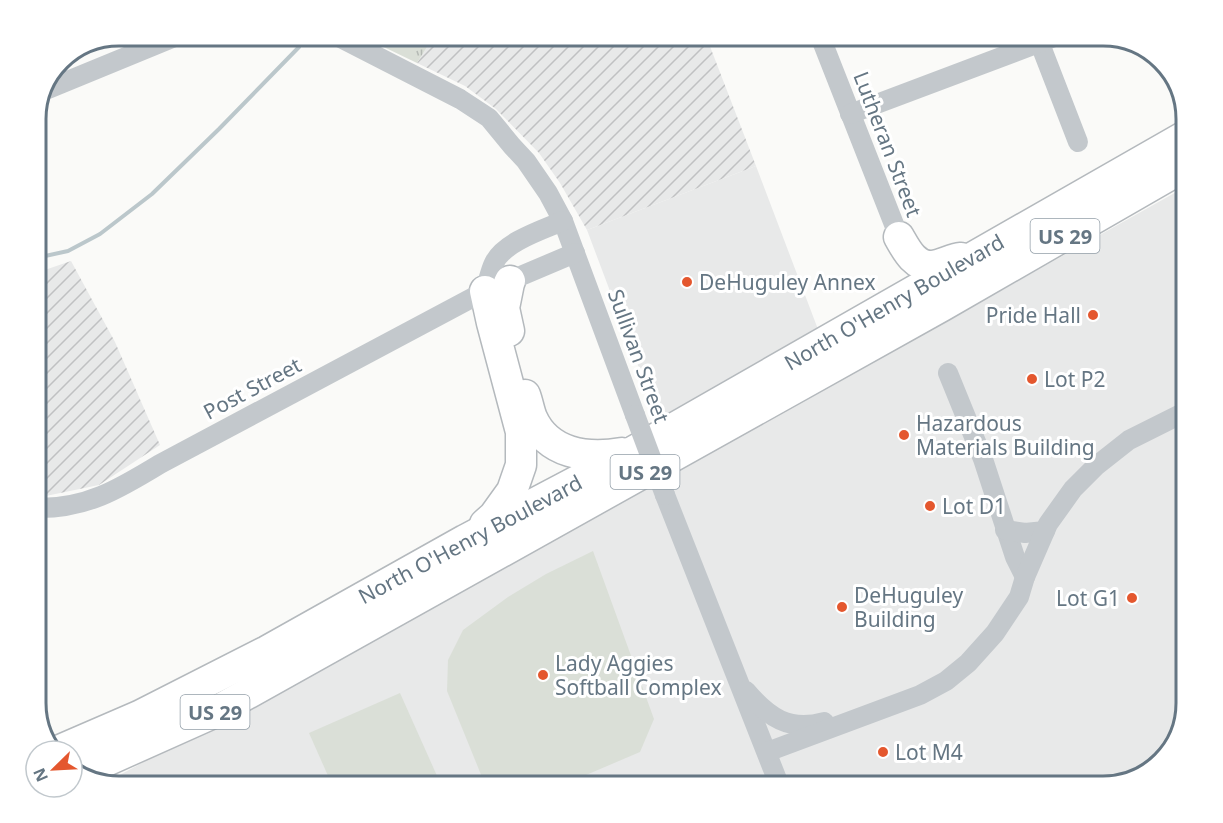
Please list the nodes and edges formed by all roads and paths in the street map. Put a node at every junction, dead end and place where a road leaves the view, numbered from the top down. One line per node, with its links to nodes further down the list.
1 (153, 46): 6 (street)
2 (357, 46): 11 (street, Sullivan Street)
3 (824, 46): 7 (street, Lutheran Street)
4 (1024, 46): 7 (street)
5 (1048, 46): 9 (street)
6 (55, 86)
7 (850, 114): 12 (street, Lutheran Street)
8 (1176, 141): 14 (highway, North O'Henry Boulevard / US 29)
9 (1078, 142)
10 (1176, 171): 29 (highway, North O'Henry Boulevard / US 29)
11 (563, 221): 13 (street, Sullivan Street); 15 (street)
12 (899, 237): 14 (highway); 16 (highway)
13 (575, 253): 15 (street, Post Street); 25 (street, Sullivan Street, bridge)
14 (975, 256): 16 (highway, North O'Henry Boulevard / US 29)
15 (498, 286): 19 (highway); 20 (street, Post Street); 23 (highway)
16 (888, 305): 19 (highway, North O'Henry Boulevard / US 29)
17 (948, 373): 21 (street)
18 (1176, 416): 22 (street)
19 (634, 451): 23 (highway, North O'Henry Boulevard / US 29)
20 (47, 509)
21 (1005, 530): 22 (street); 24 (street)
22 (1046, 531): 24 (street)
23 (465, 540): 27 (highway, North O'Henry Boulevard / US 29)
24 (1026, 577): 26 (street)
25 (739, 683): 26 (street); 28 (street, Sullivan Street)
26 (865, 715): 28 (street)
27 (84, 740)
28 (767, 752): 30 (street, Sullivan Street)
29 (88, 769)
30 (776, 776)

